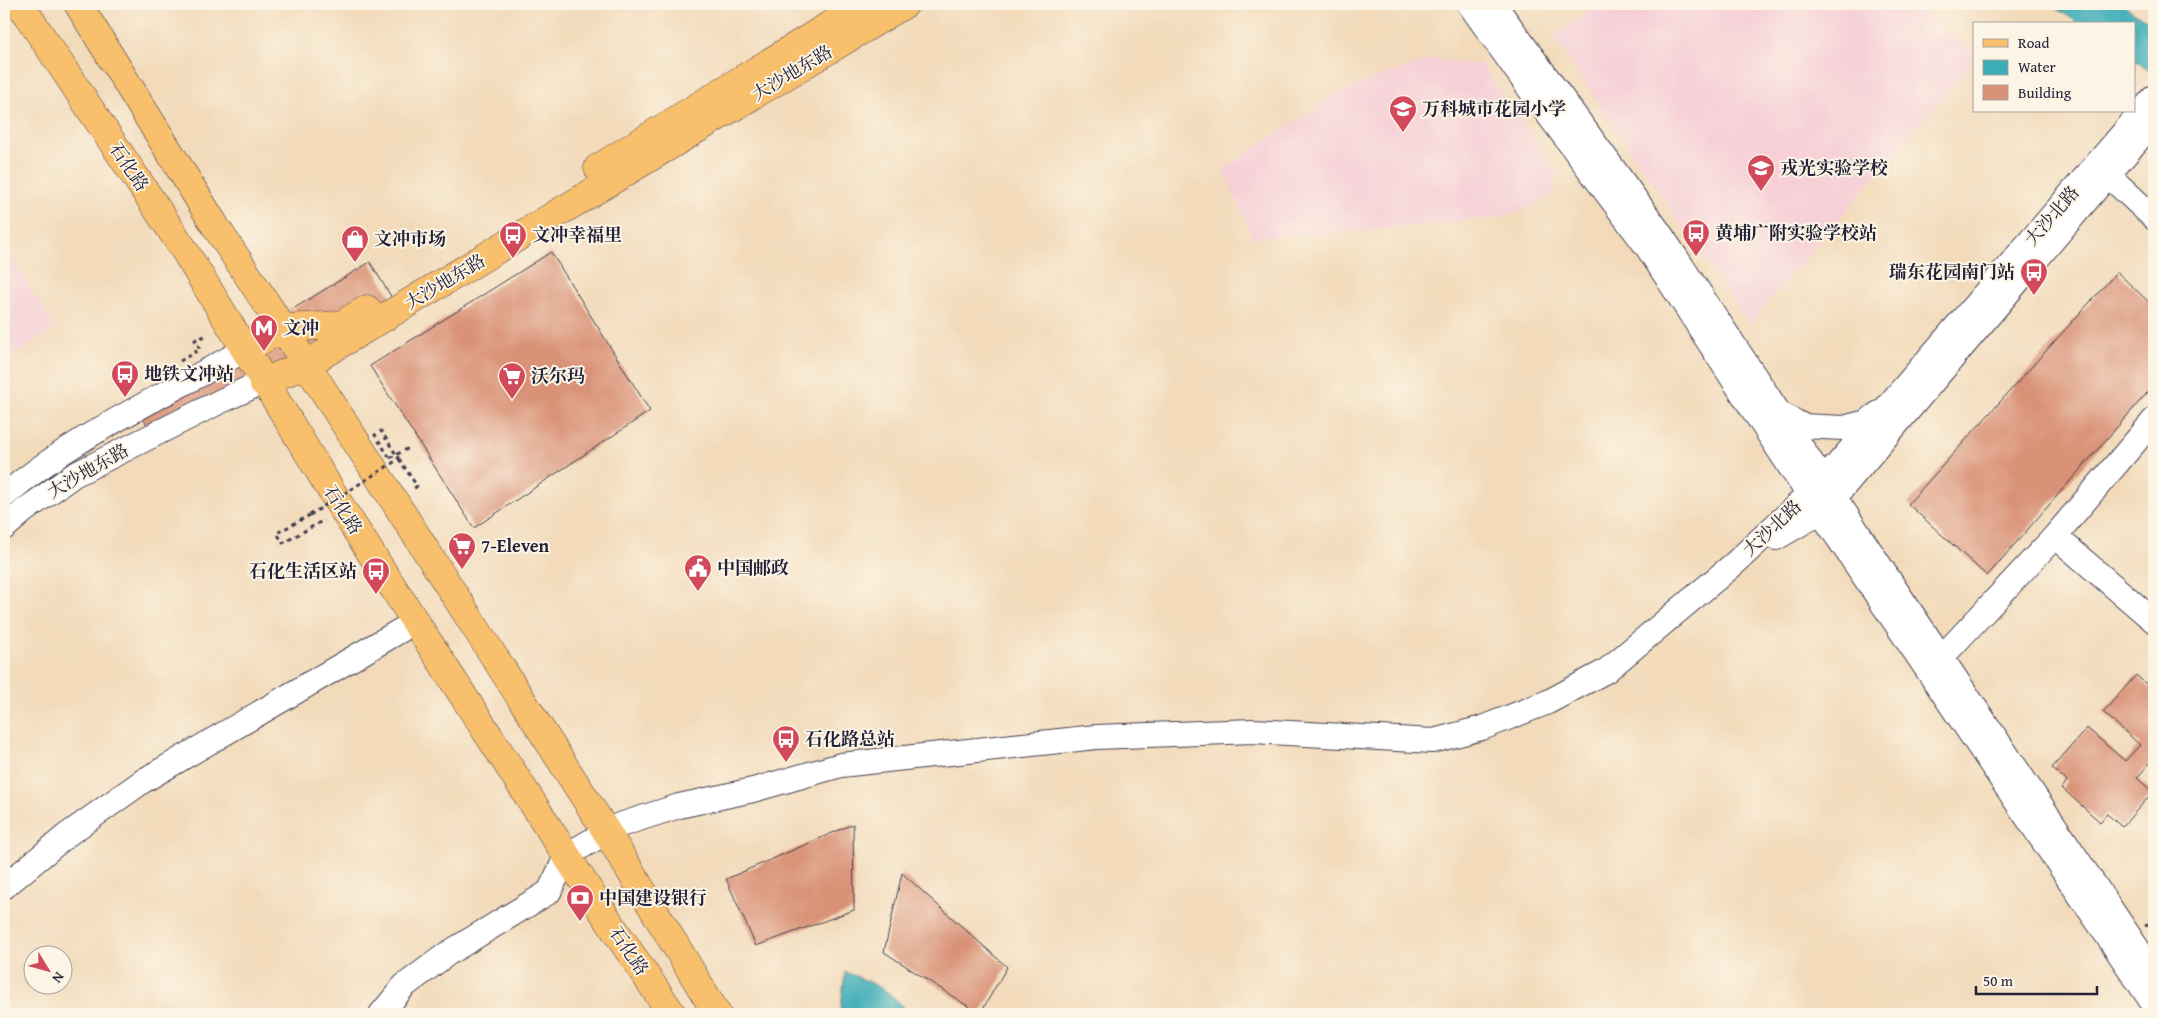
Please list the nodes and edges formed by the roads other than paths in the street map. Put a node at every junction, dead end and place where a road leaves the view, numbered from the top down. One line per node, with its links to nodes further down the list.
1 (20, 4): 12 (main road, 石化路)
2 (78, 4): 11 (main road)
3 (864, 4): 11 (main road, 大沙地东路)
4 (905, 4): 13 (main road, 大沙地东路)
5 (1469, 4): 21 (street)
6 (1494, 4): 16 (street)
7 (2154, 97): 8 (street, 大沙北路)
8 (2145, 124): 9 (street, 大沙北路); 15 (street, 大沙北路)
9 (2109, 176): 10 (street); 21 (street, 大沙北路)
10 (2154, 218)
11 (283, 328): 12 (main road, 大沙地东路); 13 (main road)
12 (246, 349): 14 (main road, 石化路); 18 (street, 大沙地东路)
13 (307, 364): 14 (main road, 大沙地东路); 27 (main road)
14 (264, 382): 19 (street, 大沙地东路); 25 (main road, 石化路)
15 (1885, 410): 16 (street); 21 (street, 大沙北路)
16 (1779, 413): 21 (street)
17 (2154, 420): 23 (street)
18 (109, 424): 19 (street); 20 (street, 大沙地东路)
19 (123, 450): 22 (street, 大沙地东路)
20 (4, 496)
21 (1822, 496): 26 (street); 27 (street, 大沙北路)
22 (4, 528)
23 (2055, 536): 24 (street); 26 (street)
24 (2154, 621)
25 (415, 622): 28 (main road, 石化路); 29 (street)
26 (1933, 663): 30 (street); 31 (street)
27 (606, 831): 28 (street, 大沙北路); 34 (main road)
28 (567, 855): 32 (street); 33 (main road, 石化路)
29 (4, 888)
30 (2154, 973)
31 (2154, 1005)
32 (381, 1014)
33 (672, 1014)
34 (717, 1014)

